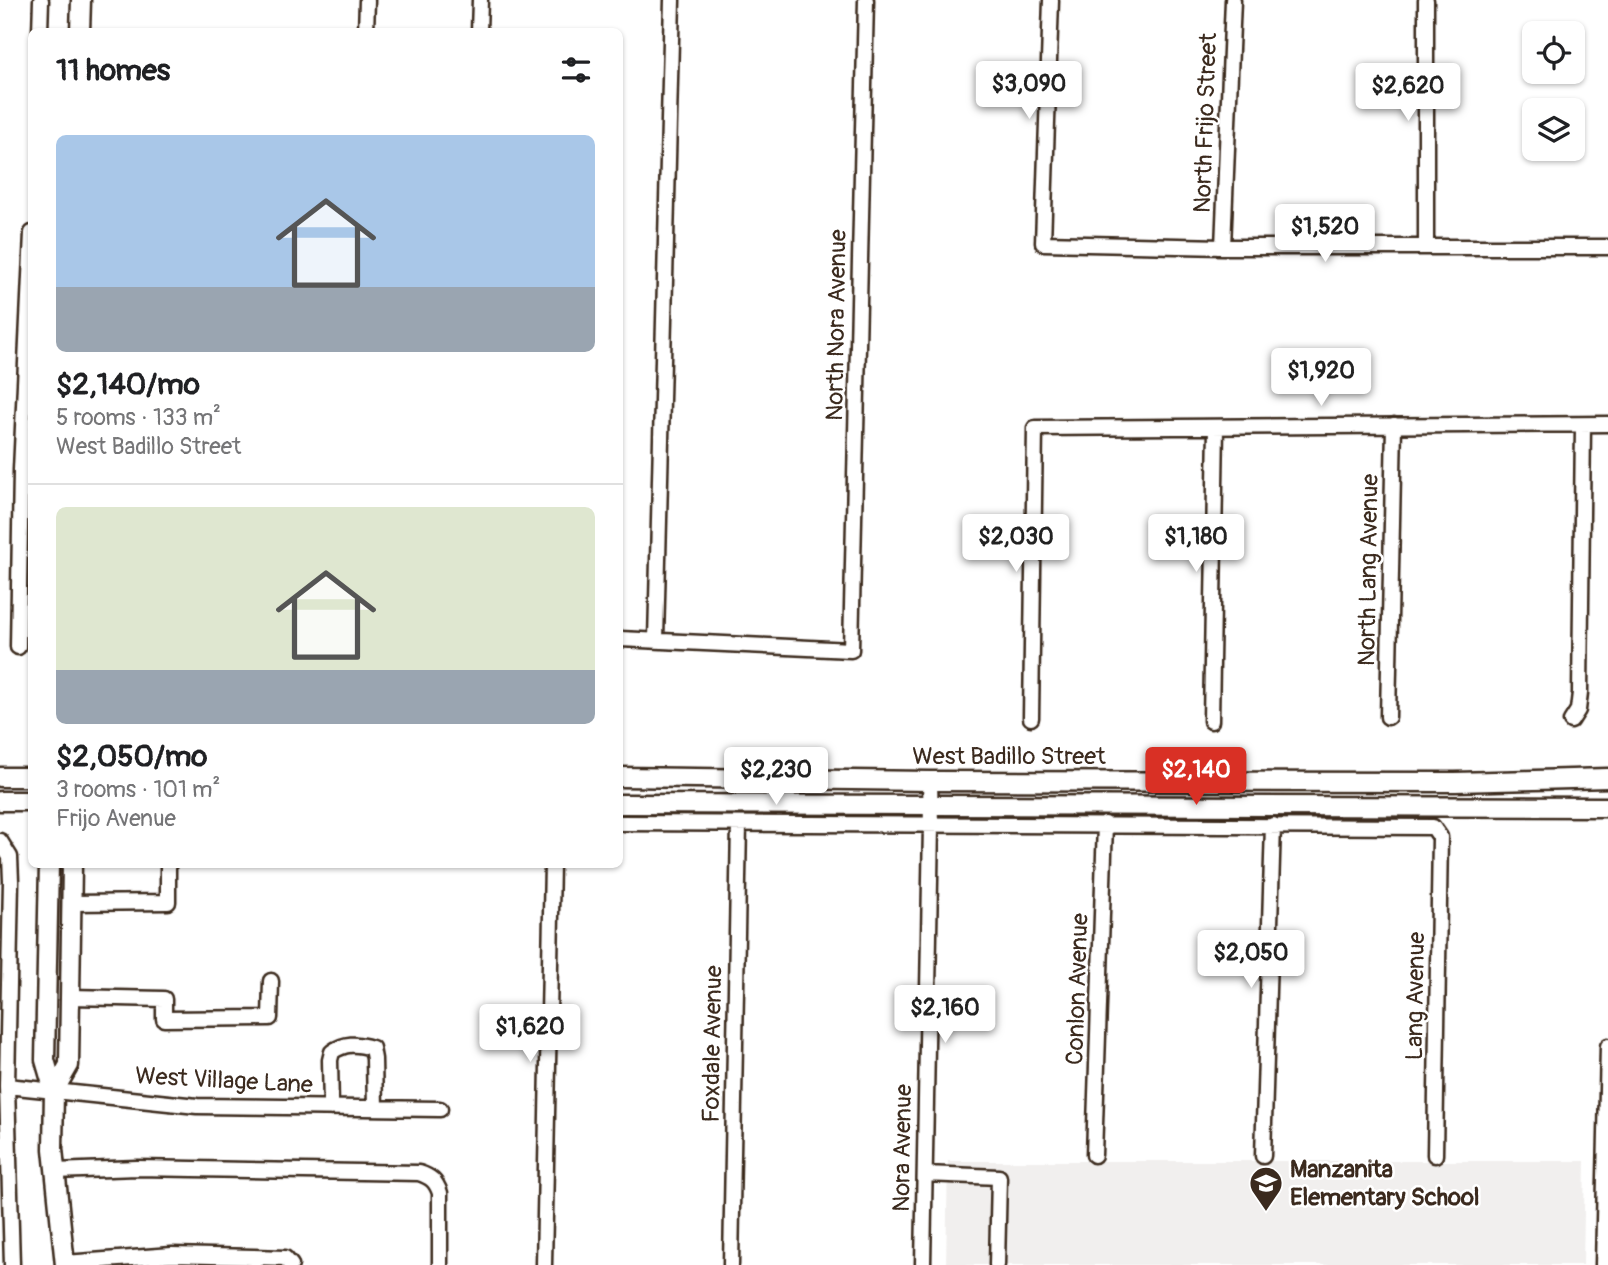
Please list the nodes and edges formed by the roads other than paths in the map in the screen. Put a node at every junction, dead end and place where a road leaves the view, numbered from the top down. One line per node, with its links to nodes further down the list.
1 (41, 0): 10 (street)
2 (81, 0): 11 (main road)
3 (367, 0): 12 (street)
4 (480, 0): 13 (street)
5 (672, 0): 23 (street)
6 (866, 0): 23 (street, North Nora Avenue)
7 (1051, 0): 15 (street)
8 (1233, 0): 15 (street, North Frijo Street)
9 (1426, 0): 14 (street)
10 (40, 28)
11 (80, 28)
12 (366, 28)
13 (479, 28)
14 (1426, 246): 15 (street); 16 (street)
15 (1223, 247)
16 (1608, 247)
17 (28, 329): 24 (street)
18 (1608, 424): 20 (street)
19 (1394, 425): 20 (street); 21 (street); 25 (street, North Lang Avenue)
20 (1583, 425): 28 (street)
21 (1216, 427): 26 (street); 27 (street)
22 (623, 639): 23 (street)
23 (656, 640)
24 (18, 647)
25 (1388, 717)
26 (1031, 718)
27 (1211, 721)
28 (1571, 721)
29 (0, 777): 30 (main road)
30 (28, 777)
31 (623, 777): 33 (main road, West Badillo Street)
32 (1608, 778): 33 (main road, West Badillo Street)
33 (930, 781): 37 (street, Nora Avenue)
34 (0, 801): 35 (main road)
35 (28, 801)
36 (623, 804): 37 (main road, West Badillo Street)
37 (930, 804): 38 (main road, West Badillo Street); 42 (street, Nora Avenue)
38 (1608, 807)
39 (623, 823): 40 (street)
40 (739, 824): 42 (street); 70 (street, Foxdale Avenue)
41 (1105, 824): 42 (street); 43 (street); 58 (street, Conlon Avenue)
42 (931, 825): 62 (street, Nora Avenue)
43 (1273, 825): 59 (street, Lang Avenue); 60 (street)
44 (1, 841): 53 (street)
45 (49, 868): 54 (main road)
46 (72, 868): 49 (main road)
47 (169, 868): 49 (street)
48 (552, 868): 69 (street)
49 (72, 904): 51 (main road)
50 (271, 981): 51 (street)
51 (70, 997): 54 (main road)
52 (1608, 1046): 63 (street)
53 (7, 1086): 54 (street, West Village Lane); 66 (street)
54 (54, 1091): 55 (street, West Village Lane); 61 (main road)
55 (331, 1108): 56 (street, West Village Lane); 56 (street)
56 (375, 1108): 57 (street, West Village Lane)
57 (440, 1109)
58 (1094, 1155)
59 (1435, 1155)
60 (1263, 1156)
61 (55, 1171): 65 (main road); 68 (street)
62 (925, 1174): 71 (street, Nora Avenue); 72 (street)
63 (1606, 1202): 73 (street)
64 (253, 1261): 65 (street); 67 (street)
65 (65, 1264)
66 (12, 1265)
67 (291, 1265)
68 (440, 1265)
69 (544, 1265)
70 (731, 1265)
71 (922, 1265)
72 (997, 1265)
73 (1603, 1265)

